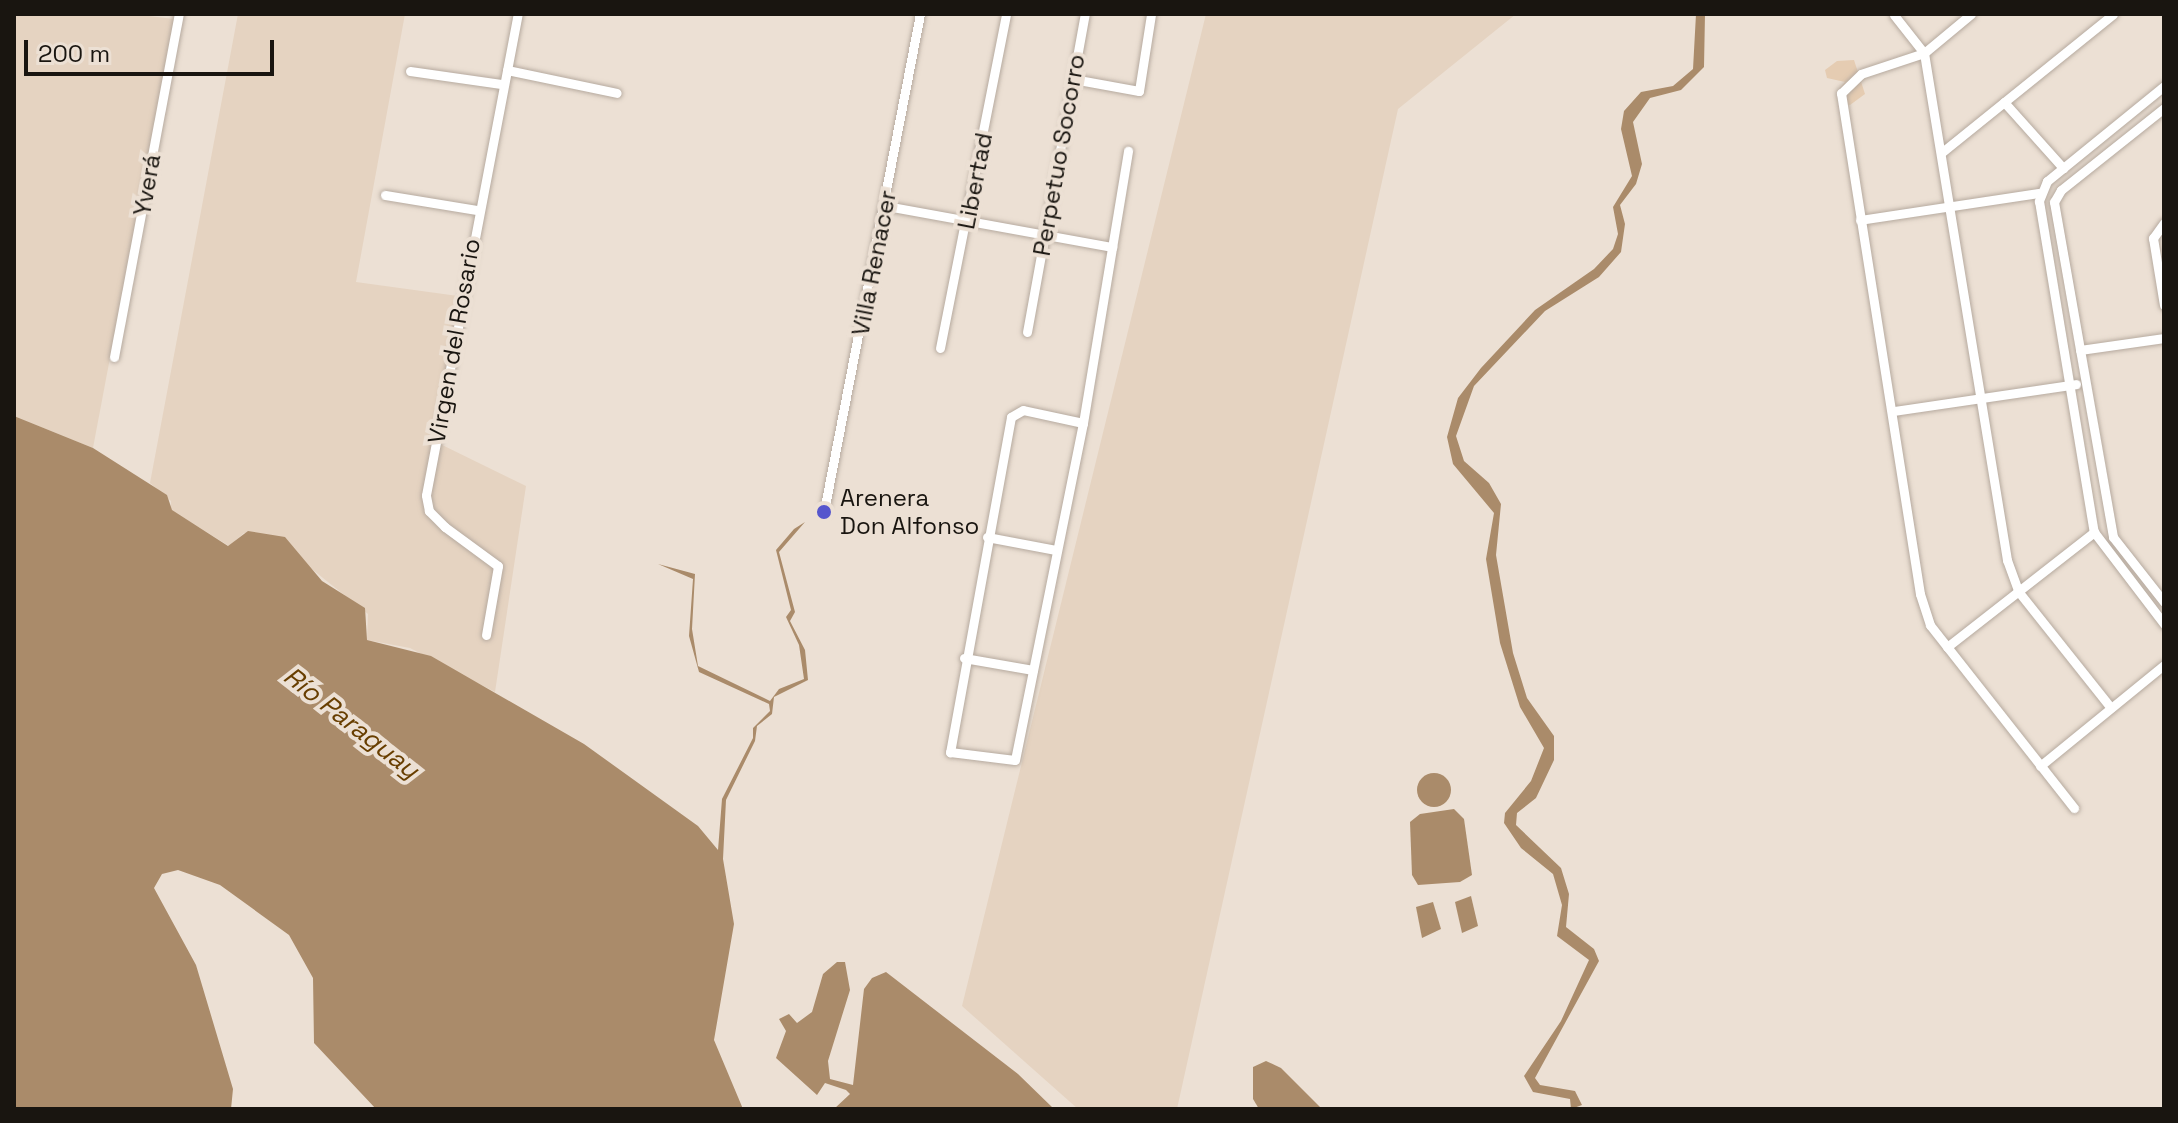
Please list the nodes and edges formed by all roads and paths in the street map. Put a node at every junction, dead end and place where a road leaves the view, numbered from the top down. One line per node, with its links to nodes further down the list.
1 (179, 14): 39 (street, Yverá)
2 (518, 14): 11 (street, Virgen del Rosario)
3 (920, 14): 26 (street, Villa Renacer)
4 (1006, 14): 30 (street, Libertad)
5 (1085, 14): 13 (street, Perpetuo Socorro)
6 (1151, 14): 13 (street)
7 (1971, 14): 10 (street)
8 (2113, 14): 17 (street)
9 (1894, 15): 10 (street)
10 (1924, 53): 20 (street); 29 (street)
11 (507, 70): 14 (street, Virgen del Rosario); 16 (street)
12 (410, 71): 14 (street)
13 (1073, 79): 32 (street, Perpetuo Socorro)
14 (501, 84): 28 (street, Virgen del Rosario)
15 (2164, 86): 21 (street)
16 (617, 93)
17 (2004, 102): 20 (street); 21 (street)
18 (2164, 108): 25 (street)
19 (1128, 151): 33 (street)
20 (1941, 153): 27 (street)
21 (2063, 168): 22 (street)
22 (2046, 183): 24 (street); 25 (street)
23 (385, 195): 28 (street)
24 (2039, 197): 25 (street); 27 (street); 41 (street)
25 (2056, 197): 38 (street)
26 (886, 206): 30 (street); 45 (street, Villa Renacer)
27 (1950, 207): 29 (street); 42 (street)
28 (477, 210): 52 (street, Virgen del Rosario)
29 (1860, 220): 43 (street)
30 (968, 221): 32 (street); 37 (street, Libertad)
31 (2164, 223): 34 (street)
32 (1044, 235): 33 (street); 35 (street, Perpetuo Socorro)
33 (1112, 247): 44 (street)
34 (2164, 305)
35 (1027, 332)
36 (2164, 338): 38 (street)
37 (940, 348)
38 (2080, 350): 40 (street)
39 (114, 357)
40 (2085, 383): 41 (street); 50 (street)
41 (2070, 384): 42 (street); 46 (street)
42 (1982, 398): 43 (street); 49 (street)
43 (1894, 411): 53 (street)
44 (1083, 423): 47 (street); 48 (street)
45 (824, 511)
46 (2094, 532): 49 (street); 51 (street)
47 (987, 537): 48 (street); 54 (street)
48 (1056, 550): 56 (street)
49 (2018, 591): 53 (street); 57 (street)
50 (2164, 602)
51 (2164, 624)
52 (486, 635)
53 (1947, 647): 58 (street)
54 (964, 658): 56 (street); 56 (street)
55 (2164, 665): 57 (street)
56 (1033, 670)
57 (2111, 708): 58 (street)
58 (2040, 766): 59 (street)
59 (2074, 808)

